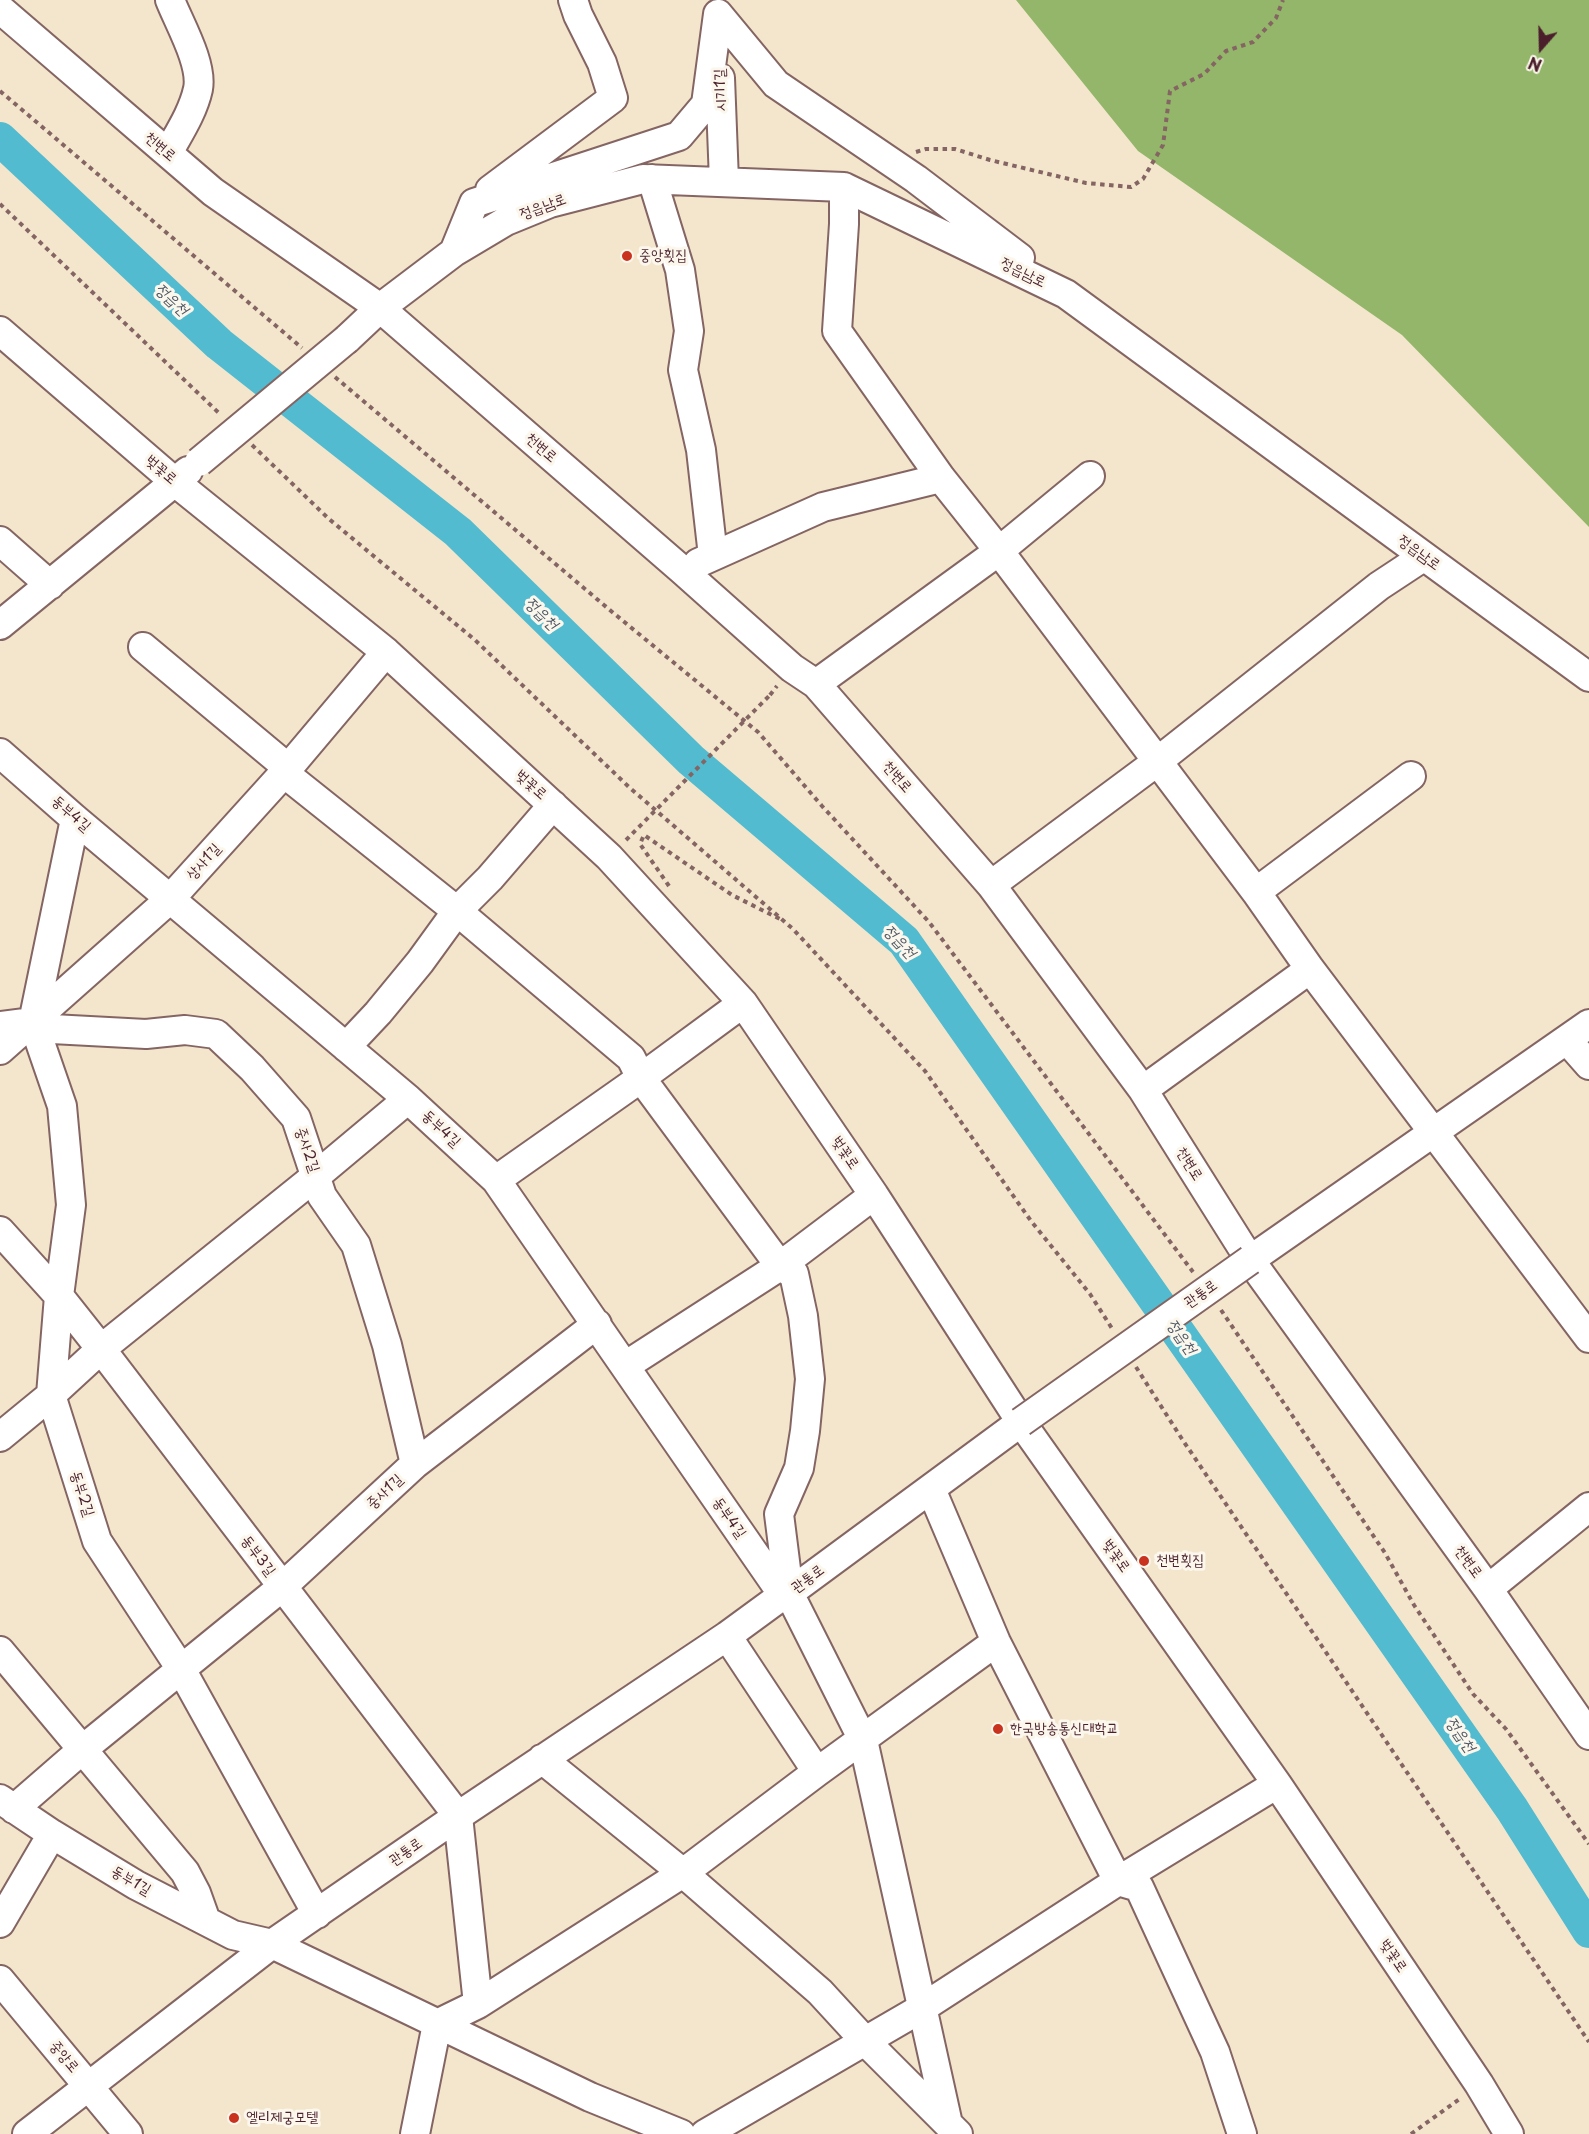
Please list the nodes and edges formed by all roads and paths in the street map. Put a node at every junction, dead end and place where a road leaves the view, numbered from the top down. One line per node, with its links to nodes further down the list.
1 (170, 0): 7 (street)
2 (573, 0): 12 (street)
3 (1283, 0): 8 (path)
4 (717, 7): 8 (street); 10 (street, 시기1길); 12 (street)
5 (0, 9): 7 (street, 천변로)
6 (0, 91): 18 (path)
7 (168, 153): 16 (street, 천변로)
8 (890, 161): 15 (street)
9 (652, 179): 10 (street, 정읍남로); 14 (street, 정읍남로); 27 (street)
10 (724, 181): 11 (street, 정읍남로)
11 (844, 187): 15 (street, 정읍남로); 23 (street)
12 (474, 203): 14 (street)
13 (0, 204): 20 (path)
14 (453, 252): 16 (street, 정읍남로)
15 (1066, 294): 28 (street, 정읍남로)
16 (380, 308): 24 (street, 정읍남로, bridge); 29 (street, 천변로)
17 (0, 331): 24 (street, 벚꽃로)
18 (302, 348)
19 (329, 371): 68 (path)
20 (225, 419)
21 (251, 444): 49 (path)
22 (1090, 476): 26 (street)
23 (941, 478): 26 (street); 27 (street)
24 (175, 482): 30 (street, 정읍남로); 33 (street, 벚꽃로)
25 (0, 541): 30 (street)
26 (999, 551): 35 (street); 38 (street)
27 (713, 556): 29 (street)
28 (1423, 557): 34 (street, 정읍남로); 38 (street)
29 (682, 570): 35 (street, 천변로)
30 (50, 585): 31 (street, 정읍남로)
31 (0, 625)
32 (143, 647): 39 (street)
33 (386, 652): 39 (street, 상사1길); 41 (street, 벚꽃로)
34 (1589, 677)
35 (816, 684): 44 (street, 천변로)
36 (770, 695): 43 (path, bridge)
37 (0, 753): 42 (street, 동부4길)
38 (1158, 761): 44 (street); 46 (street)
39 (286, 770): 47 (street, 상사1길); 48 (street)
40 (1411, 776): 46 (street)
41 (554, 805): 48 (street); 51 (street, 벚꽃로)
42 (75, 819): 47 (street, 동부4길); 52 (street)
43 (626, 840)
44 (991, 885): 59 (street, 천변로)
45 (670, 890): 49 (path)
46 (1256, 892): 50 (street)
47 (170, 899): 52 (street, 상사1길); 55 (street, 동부4길)
48 (457, 911): 55 (street); 58 (street)
49 (786, 922): 72 (path)
50 (1310, 969): 59 (street); 61 (street)
51 (743, 1003): 58 (street); 64 (street, 벚꽃로)
52 (33, 1022): 53 (street); 56 (street, 상사1길); 62 (street, 중사2길); 69 (street, 동부2길)
53 (0, 1026)
54 (1578, 1032): 57 (street); 61 (street, 관통로)
55 (346, 1047): 60 (street, 동부4길)
56 (0, 1050)
57 (1589, 1065)
58 (640, 1078): 63 (street); 67 (street)
59 (1143, 1090): 66 (street, 천변로)
60 (408, 1099): 62 (street); 63 (street, 동부4길)
61 (1434, 1131): 66 (street, 관통로); 73 (street)
62 (316, 1176): 74 (street); 80 (street, 중사2길)
63 (496, 1180): 71 (street, 동부4길)
64 (874, 1195): 67 (street); 78 (street, 벚꽃로)
65 (0, 1231): 69 (street, 동부3길)
66 (1250, 1260): 78 (street, 관통로, bridge); 84 (street, 천변로)
67 (780, 1266): 76 (street); 85 (street)
68 (1198, 1280)
69 (59, 1296): 74 (street, 동부3길); 77 (street, 동부2길)
70 (1220, 1308): 99 (path)
71 (597, 1324): 76 (street, 동부4길); 80 (street, 중사1길)
72 (1114, 1333)
73 (1589, 1338)
74 (101, 1349): 77 (street); 83 (street, 동부3길)
75 (1133, 1362): 111 (path)
76 (625, 1366): 85 (street, 동부4길)
77 (51, 1395): 79 (street); 89 (street, 동부2길)
78 (1021, 1422): 81 (street, 관통로); 95 (street, 벚꽃로)
79 (0, 1437)
80 (415, 1464): 83 (street, 중사1길)
81 (931, 1489): 85 (street, 관통로); 87 (street)
82 (1589, 1507): 84 (street)
83 (282, 1587): 89 (street, 중사1길); 97 (street, 동부3길)
84 (1488, 1589): 90 (street, 천변로)
85 (786, 1594): 86 (street, 관통로); 91 (street)
86 (727, 1636): 93 (street, 관통로); 94 (street)
87 (996, 1642): 91 (street); 101 (street)
88 (0, 1651): 92 (street)
89 (181, 1668): 92 (street, 중사1길); 102 (street, 동부2길)
90 (1589, 1735)
91 (863, 1740): 94 (street); 108 (street)
92 (83, 1749): 96 (street, 중사1길); 103 (street)
93 (542, 1760): 97 (street, 관통로); 100 (street)
94 (817, 1772): 100 (street)
95 (1277, 1784): 101 (street); 112 (street, 벚꽃로)
96 (7, 1804): 98 (street, 동부1길)
97 (458, 1816): 102 (street, 관통로); 107 (street)
98 (52, 1834): 103 (street, 동부1길); 104 (street)
99 (1589, 1844)
100 (683, 1873): 107 (street); 110 (street)
101 (1118, 1881): 108 (street); 120 (street)
102 (317, 1914): 105 (street, 관통로)
103 (206, 1921): 105 (street, 동부1길)
104 (0, 1923)
105 (272, 1944): 109 (street, 동부1길); 113 (street, 관통로)
106 (0, 1980): 113 (street, 중앙로)
107 (478, 2004): 109 (street)
108 (922, 2008): 110 (street); 114 (street)
109 (438, 2024): 117 (street); 118 (street, 동부1길)
110 (866, 2042): 114 (street); 119 (street)
111 (1589, 2042)
112 (1479, 2084): 121 (path); 122 (street, 벚꽃로)
113 (90, 2087): 115 (street, 관통로); 116 (street, 중앙로)
114 (953, 2129)
115 (27, 2134)
116 (128, 2134)
117 (415, 2134)
118 (681, 2134)
119 (705, 2134)
120 (1242, 2134)
121 (1411, 2134)
122 (1509, 2134)

